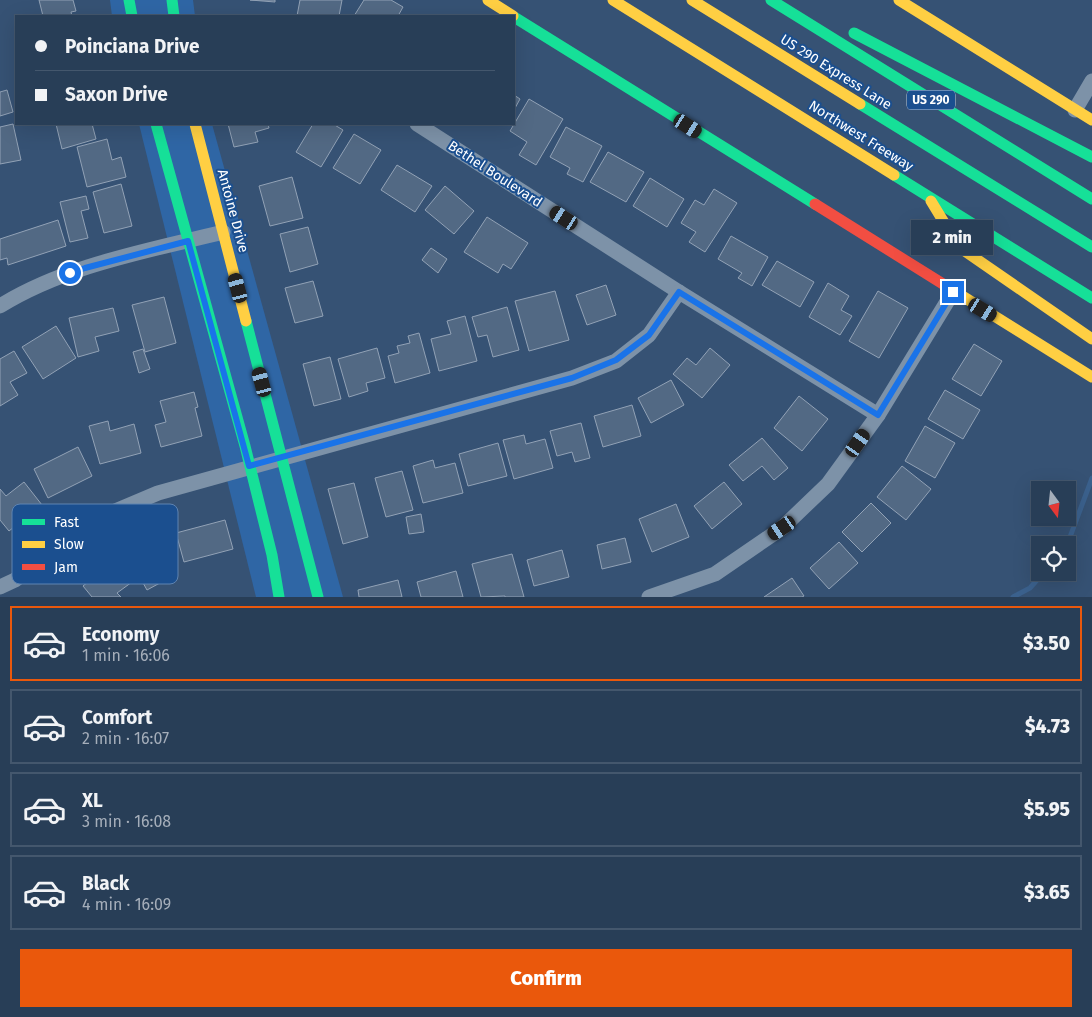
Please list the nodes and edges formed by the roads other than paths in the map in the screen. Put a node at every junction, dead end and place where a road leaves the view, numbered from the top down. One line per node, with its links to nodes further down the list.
1 (129, 0): 10 (main road)
2 (172, 0): 11 (main road)
3 (488, 0): 12 (main road)
4 (613, 0): 22 (main road, Northwest Freeway)
5 (692, 0): 26 (main road, US 290 Express Lane)
6 (771, 0): 23 (main road, US 290)
7 (790, 0): 9 (main road)
8 (899, 0): 16 (main road)
9 (807, 9)
10 (132, 15)
11 (174, 15)
12 (510, 15)
13 (515, 18): 28 (main road)
14 (842, 27): 21 (main road)
15 (1092, 81): 16 (street)
16 (1075, 110): 17 (main road)
17 (1092, 120)
18 (156, 125): 25 (main road)
19 (195, 125): 24 (main road, Antoine Drive)
20 (419, 125): 27 (street, Bethel Boulevard)
21 (1092, 157)
22 (927, 196): 29 (main road, Northwest Freeway); 31 (main road)
23 (1092, 200)
24 (223, 232): 25 (street); 34 (main road, Antoine Drive)
25 (188, 241): 30 (street); 35 (main road)
26 (1092, 248)
27 (679, 292): 33 (street, Bethel Boulevard); 34 (street)
28 (953, 292): 32 (main road); 33 (street)
29 (1092, 298)
30 (0, 306)
31 (1092, 339)
32 (1091, 376)
33 (878, 415): 41 (street)
34 (282, 457): 35 (street); 40 (main road, Antoine Drive)
35 (249, 466): 36 (street); 39 (main road)
36 (132, 504)
37 (12, 581): 38 (street)
38 (0, 587)
39 (278, 597)
40 (318, 597)
41 (650, 597)

